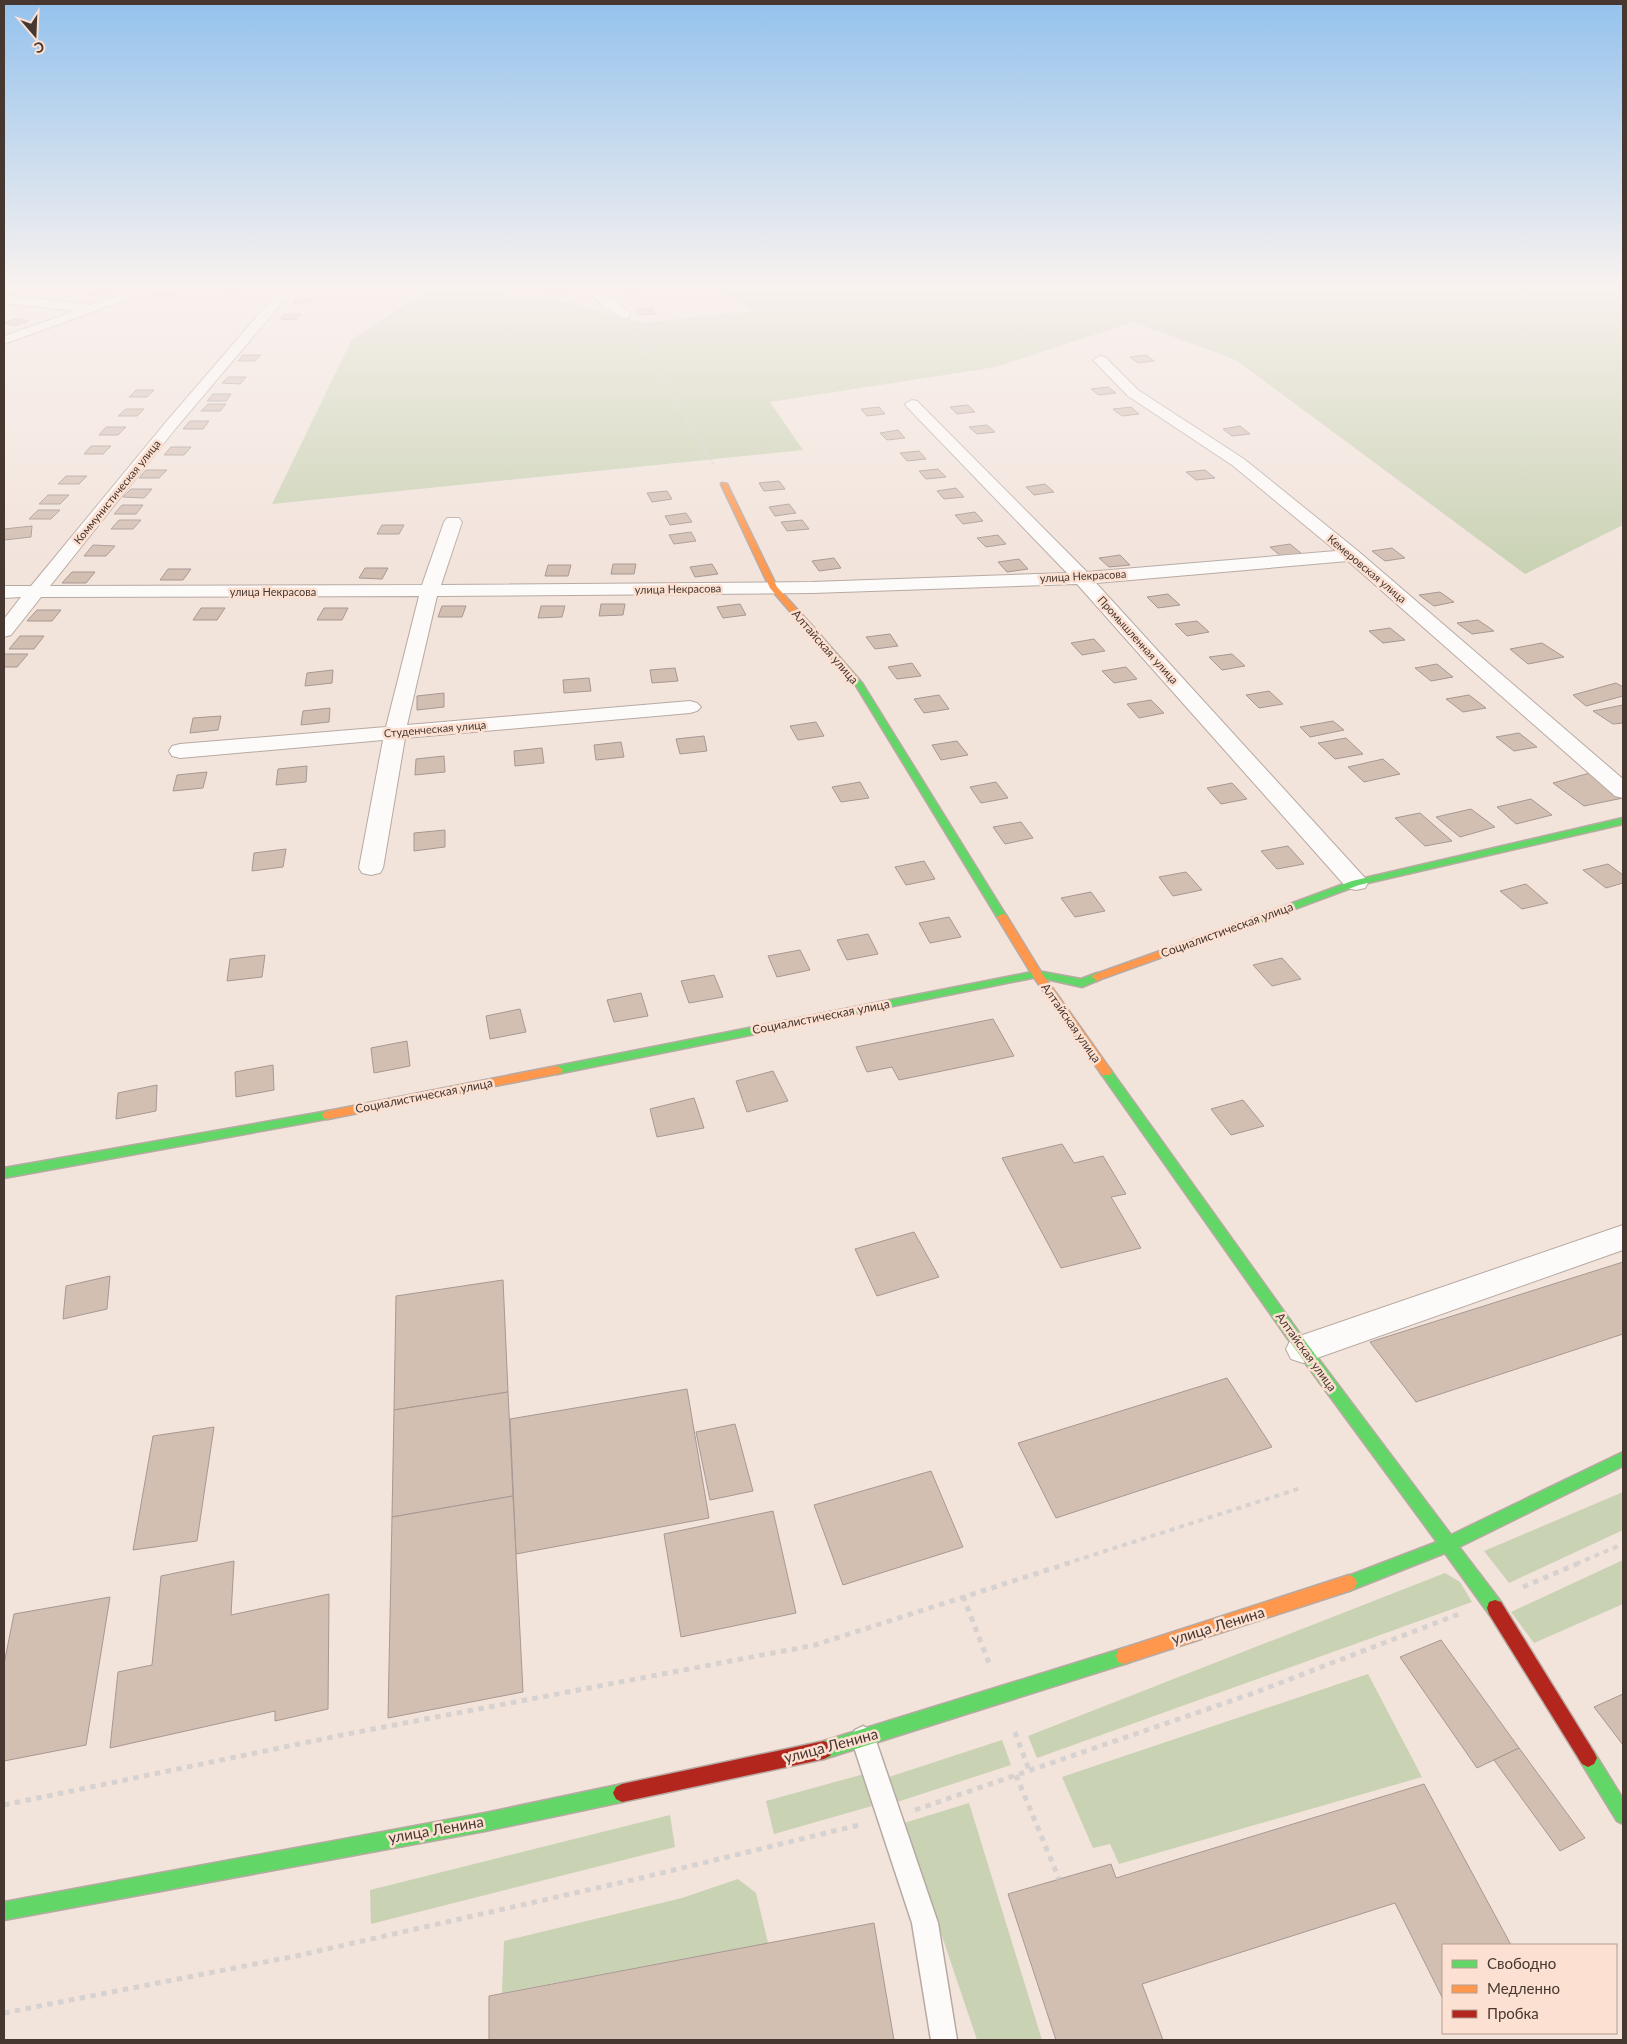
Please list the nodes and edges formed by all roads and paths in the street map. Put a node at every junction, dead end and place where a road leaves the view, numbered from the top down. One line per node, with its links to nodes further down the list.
1 (208, 381): 11 (street, Коммунистическая улица)
2 (664, 381): 5 (path)
3 (1121, 381): 7 (street, Кемеровская улица)
4 (912, 404): 8 (street, Промышленная улица)
5 (724, 484): 9 (street, Алтайская улица)
6 (453, 522): 12 (street)
7 (1352, 555): 8 (street, улица Некрасова); 17 (street, Кемеровская улица)
8 (1082, 578): 9 (street, улица Некрасова); 20 (street, Промышленная улица)
9 (774, 588): 12 (street, улица Некрасова); 21 (street, Алтайская улица)
10 (4, 592): 11 (street, улица Некрасова)
11 (36, 592): 12 (street, улица Некрасова); 13 (street, Коммунистическая улица)
12 (429, 592): 15 (street)
13 (4, 631)
14 (690, 707): 15 (street, Студенческая улица)
15 (395, 732): 16 (street, Студенческая улица); 19 (street)
16 (180, 751)
17 (1623, 791)
18 (1623, 821): 20 (street, Социалистическая улица)
19 (370, 868)
20 (1356, 883): 21 (street, Социалистическая улица)
21 (1037, 974): 22 (street, Социалистическая улица); 24 (street, Алтайская улица)
22 (4, 1173)
23 (1623, 1237): 24 (street)
24 (1303, 1349): 28 (street, Алтайская улица)
25 (1623, 1458): 28 (street, улица Ленина)
26 (1301, 1488): 29 (path)
27 (1623, 1544): 30 (path)
28 (1447, 1545): 30 (street, Алтайская улица); 33 (street, улица Ленина)
29 (963, 1596): 31 (path); 36 (path)
30 (1491, 1601): 34 (path); 37 (street, Алтайская улица)
31 (991, 1666)
32 (1016, 1732): 34 (path)
33 (863, 1738): 38 (lane); 40 (street, улица Ленина)
34 (1030, 1770): 35 (path)
35 (1016, 1775): 38 (path); 39 (path)
36 (4, 1805)
37 (1623, 1815)
38 (889, 1817): 41 (path); 42 (lane)
39 (1059, 1879)
40 (4, 1911)
41 (4, 2012)
42 (944, 2040)

